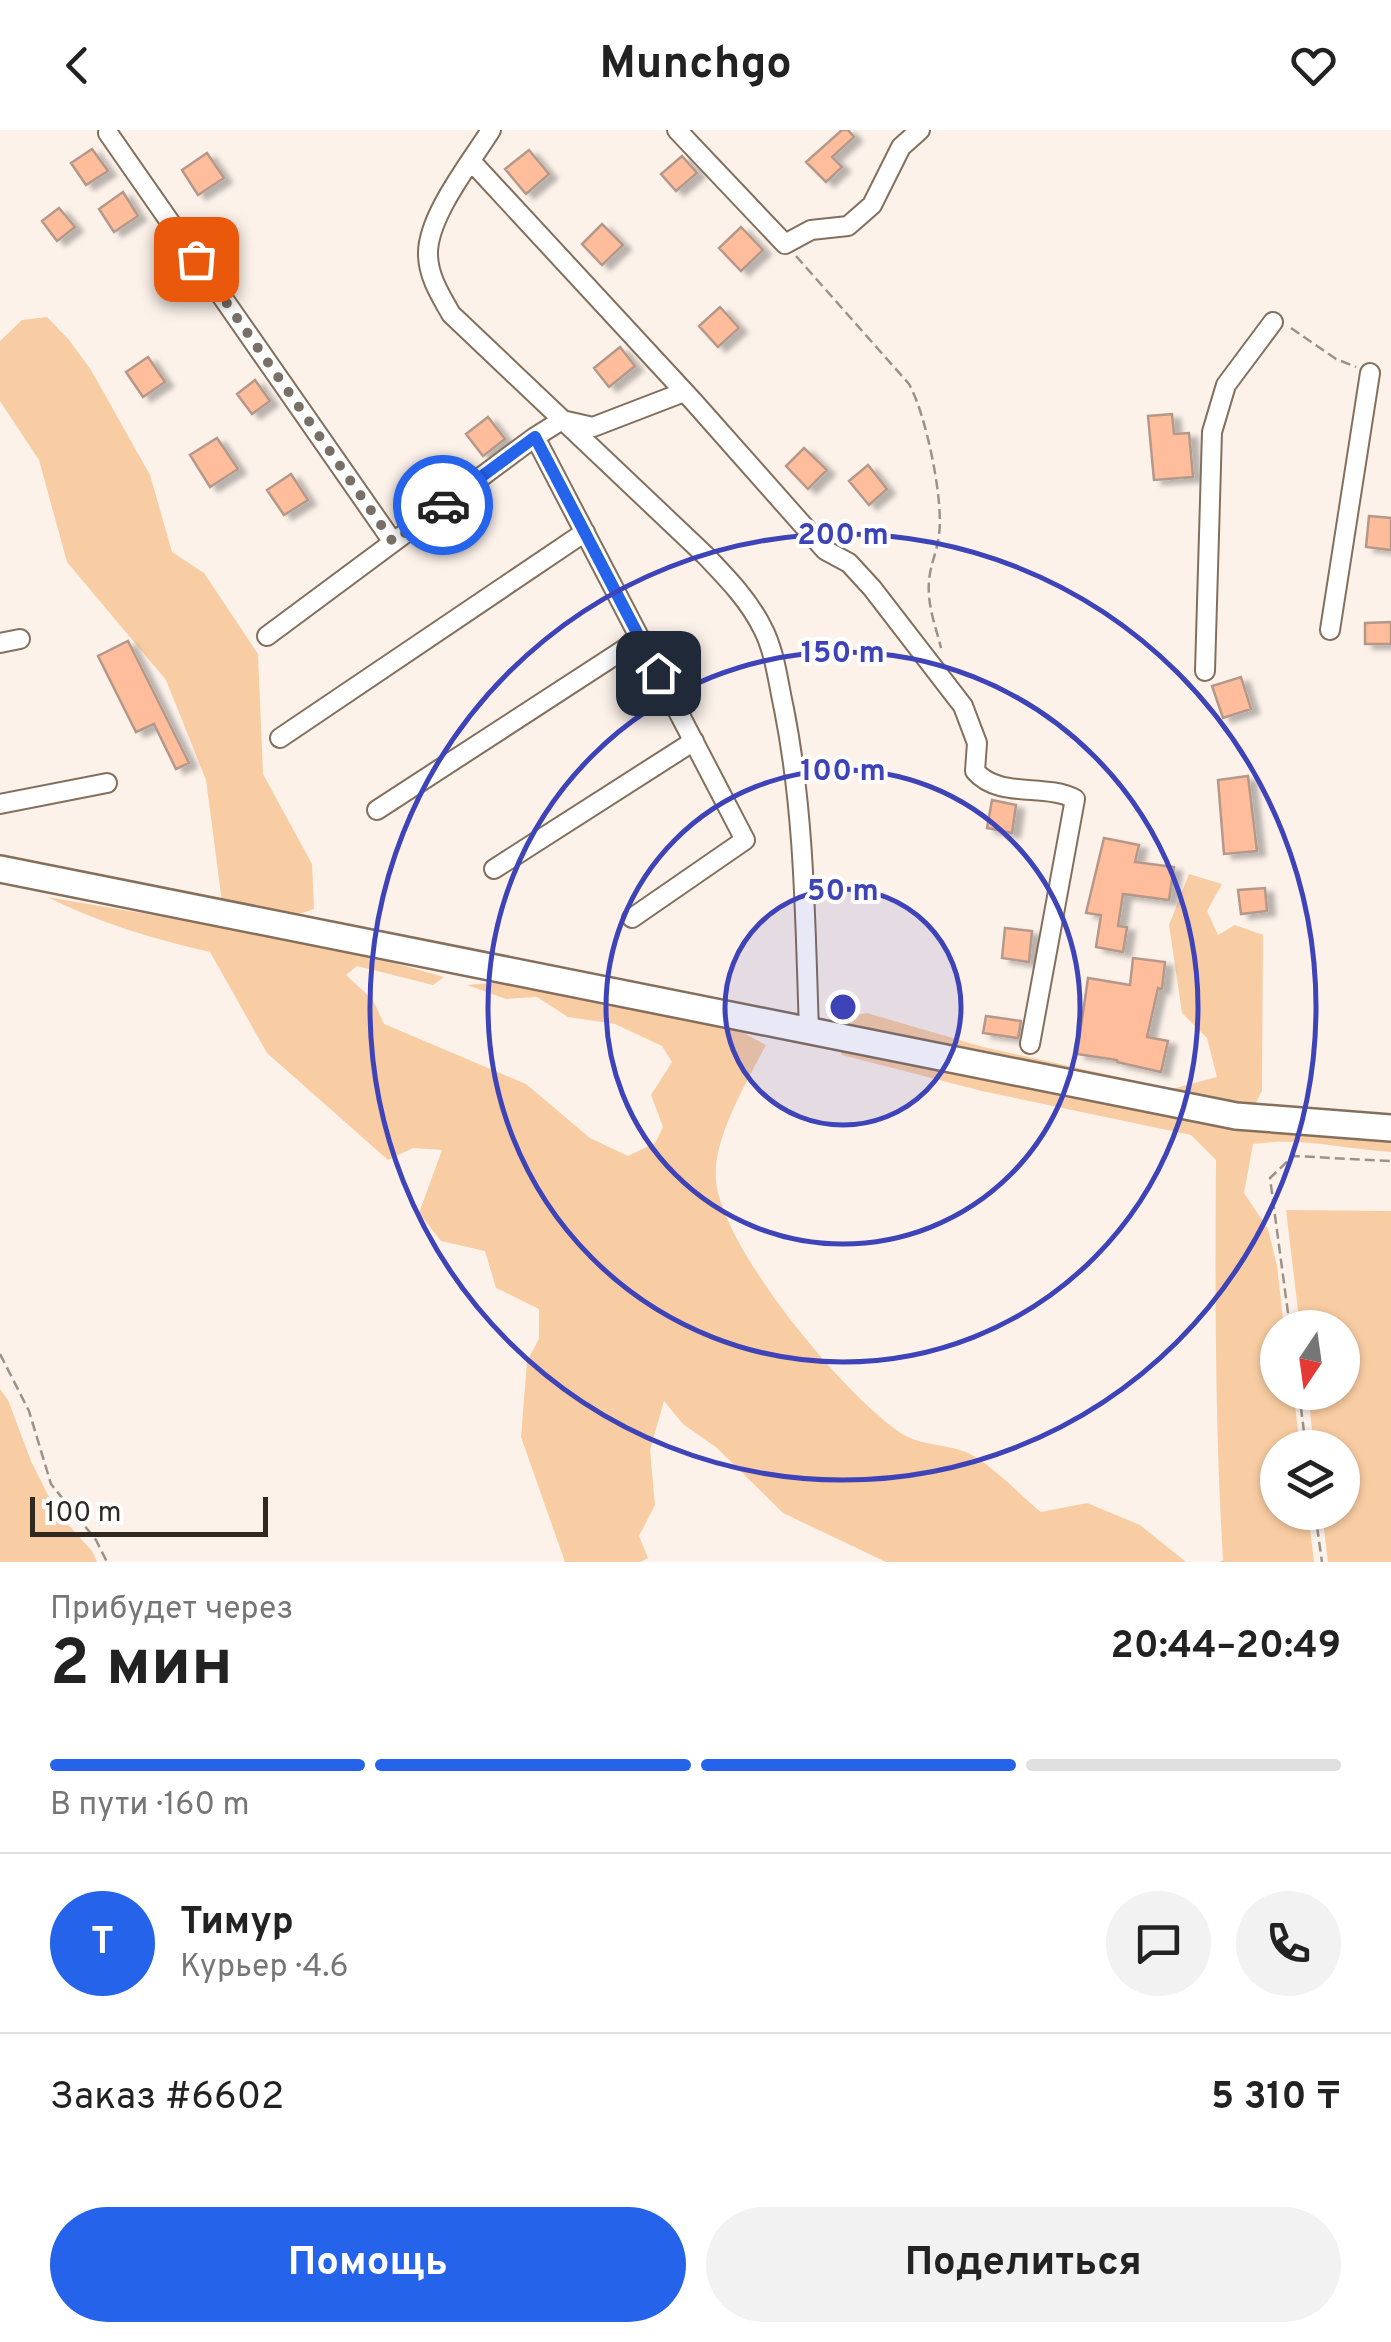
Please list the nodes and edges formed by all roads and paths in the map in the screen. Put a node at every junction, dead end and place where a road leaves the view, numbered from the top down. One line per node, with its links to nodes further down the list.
1 (490, 130): 5 (street)
2 (677, 130): 6 (street)
3 (920, 130): 6 (street)
4 (108, 133): 13 (street)
5 (471, 161): 9 (street); 10 (street)
6 (785, 244): 19 (path)
7 (1273, 322): 8 (path); 20 (street)
8 (1370, 373): 14 (street)
9 (684, 392): 10 (street); 30 (street)
10 (562, 420): 11 (street); 29 (street)
11 (535, 437): 12 (street); 13 (street)
12 (585, 532): 16 (street); 21 (street)
13 (393, 542): 15 (street)
14 (1330, 630)
15 (267, 636)
16 (640, 639): 22 (street); 25 (street)
17 (20, 640): 18 (street)
18 (0, 644)
19 (942, 654)
20 (1205, 671)
21 (280, 738)
22 (694, 741): 27 (street); 28 (street)
23 (107, 783): 24 (street)
24 (0, 804)
25 (378, 810)
26 (0, 868): 29 (street)
27 (494, 870)
28 (632, 918)
29 (809, 1030): 31 (street)
30 (1030, 1044)
31 (1391, 1128)
32 (1391, 1161): 33 (path)
33 (1288, 1310)
34 (0, 1354): 36 (path)
35 (1318, 1530): 37 (path)
36 (107, 1562)
37 (1322, 1562)

